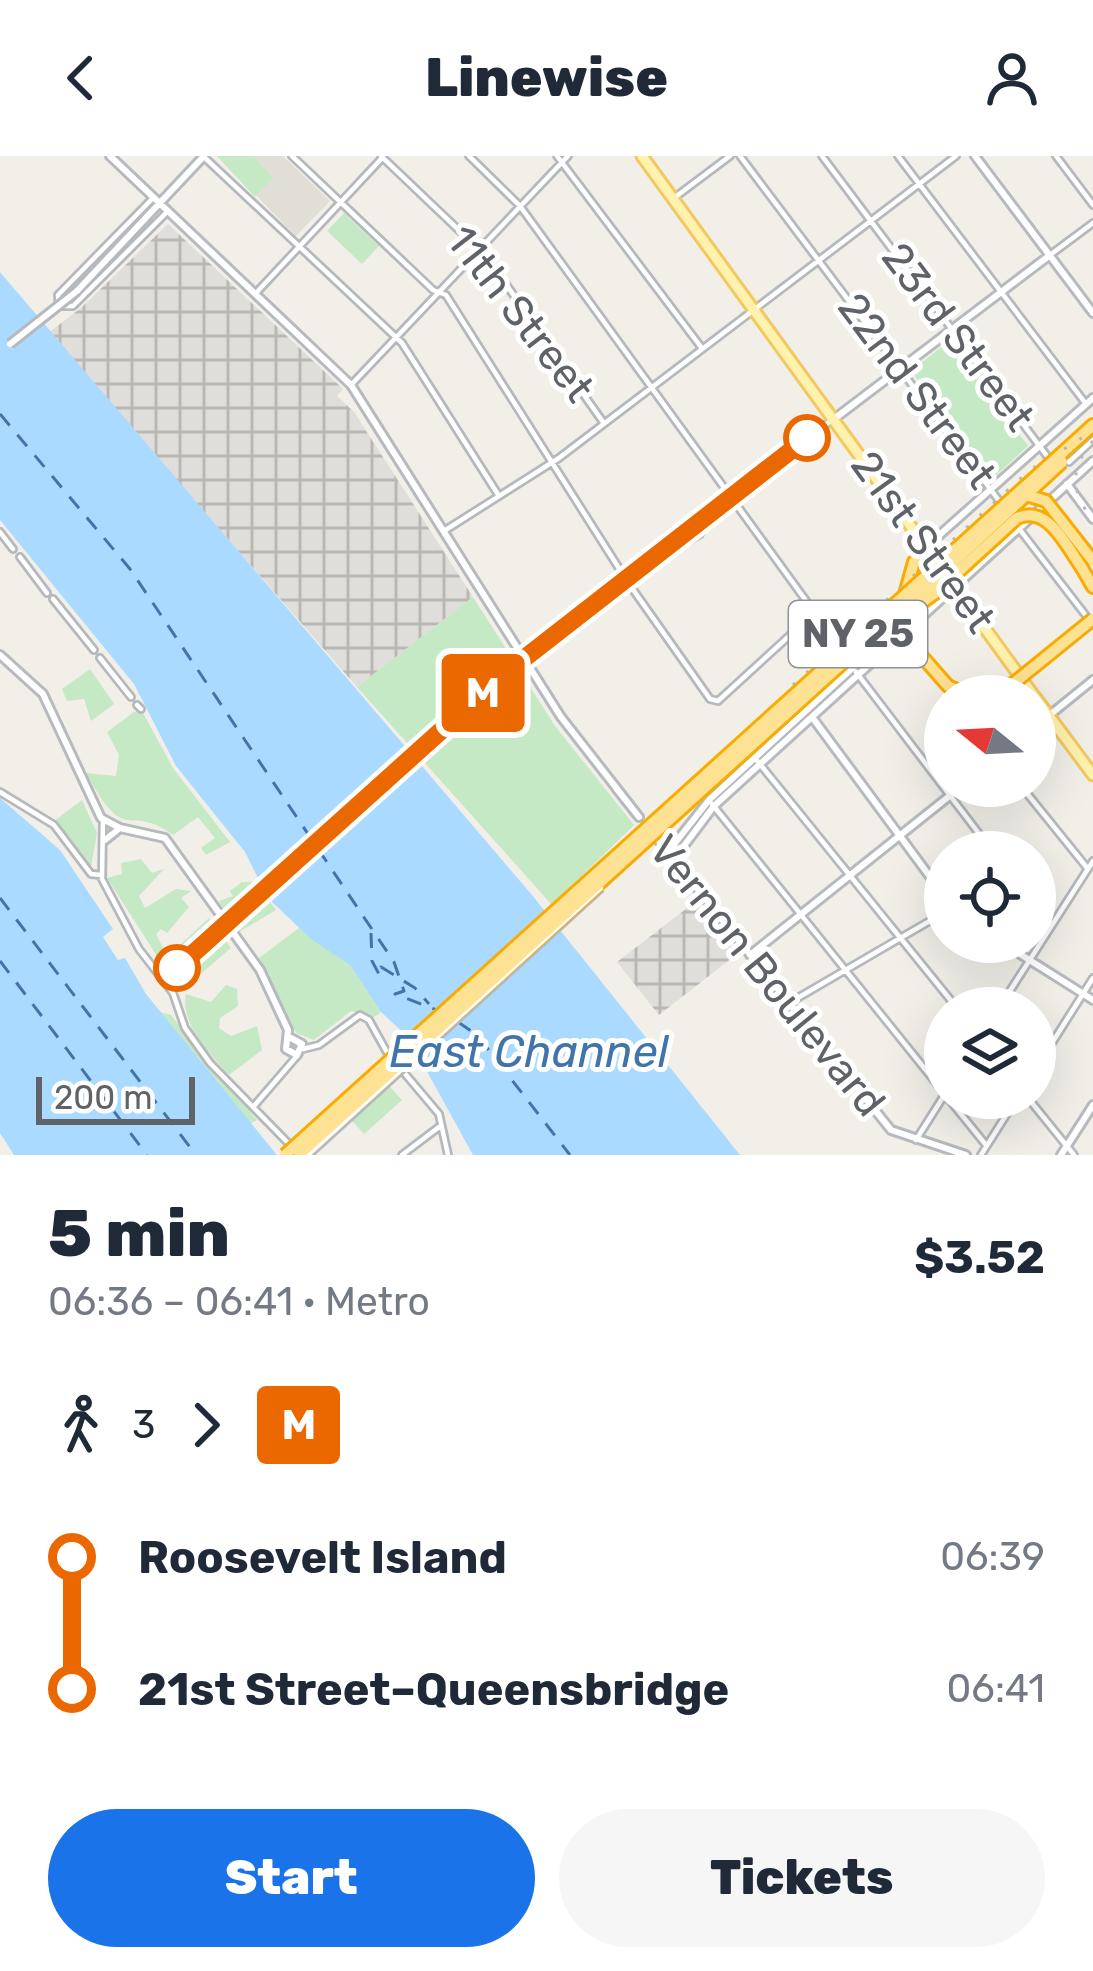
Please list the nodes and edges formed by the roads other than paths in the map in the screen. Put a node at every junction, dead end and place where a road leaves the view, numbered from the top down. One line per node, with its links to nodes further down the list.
1 (110, 156): 17 (main road, Vernon Boulevard)
2 (204, 156): 17 (main road); 24 (street)
3 (292, 156): 18 (street)
4 (469, 156): 20 (street)
5 (642, 156): 16 (main road, 21st Street)
6 (730, 156): 16 (street)
7 (740, 156): 27 (street, 22nd Street)
8 (821, 156): 22 (street, 23rd Street)
9 (898, 156): 15 (street)
10 (956, 156): 15 (street)
11 (975, 156): 26 (main road)
12 (1056, 156): 19 (street)
13 (383, 157): 18 (street); 25 (street, 11th Street)
14 (562, 158): 20 (street); 35 (street)
15 (919, 184): 22 (street); 29 (street)
16 (674, 198): 31 (main road, 21st Street)
17 (158, 200): 21 (main road, Vernon Boulevard); 21 (street); 36 (main road, bridge)
18 (341, 202): 24 (street); 28 (street)
19 (1093, 205)
20 (520, 206): 25 (street); 39 (street)
21 (169, 211): 30 (main road, Vernon Boulevard)
22 (870, 221): 27 (street); 33 (street, 23rd Street)
23 (1093, 223): 26 (street)
24 (299, 246): 30 (street); 34 (street)
25 (480, 250): 28 (street); 42 (street, 11th Street)
26 (1050, 255): 29 (main road); 32 (main road)
27 (818, 260): 31 (street); 37 (street, 22nd Street)
28 (439, 292): 34 (street); 47 (street)
29 (1001, 292): 33 (main road); 40 (street)
30 (256, 293): 38 (main road, Vernon Boulevard)
31 (754, 309): 35 (street); 41 (main road, 21st Street)
32 (1093, 313)
33 (952, 329): 37 (main road); 44 (street, 23rd Street)
34 (396, 338): 38 (street); 50 (street)
35 (703, 350): 39 (street)
36 (0, 352)
37 (900, 368): 41 (main road); 49 (street, 22nd Street)
38 (351, 385): 54 (main road, Vernon Boulevard)
39 (652, 388): 42 (street); 51 (street)
40 (1089, 401): 44 (main road)
41 (833, 419): 51 (street); 56 (main road, 21st Street)
42 (605, 424): 47 (street)
43 (1093, 433): 45 (highway, NY 25)
44 (1039, 446): 48 (street, 23rd Street); 49 (main road)
45 (1065, 458): 91 (highway, NY 25, bridge); 129 (highway, NY 25, bridge)
46 (1093, 461): 48 (main road)
47 (552, 463): 50 (street); 60 (street)
48 (1067, 484): 52 (main road, 23rd Street); 53 (main road)
49 (991, 489): 53 (street, 22nd Street); 56 (main road)
50 (499, 496): 54 (street)
51 (732, 498): 60 (street); 60 (street)
52 (1093, 519)
53 (1018, 527): 62 (main road); 66 (street, 22nd Street)
54 (444, 531): 70 (main road, Vernon Boulevard)
55 (0, 532): 57 (street)
56 (926, 548): 62 (main road, 21st Street); 67 (highway)
57 (0, 551)
58 (20, 557): 63 (street)
59 (1089, 565): 61 (highway); 91 (highway, bridge); 129 (highway, bridge)
60 (627, 581): 65 (street)
61 (1093, 582)
62 (955, 586): 67 (main road); 74 (main road, 21st Street)
63 (47, 592)
64 (52, 599): 68 (street)
65 (579, 618): 70 (street); 72 (street)
66 (1090, 621): 74 (highway); 77 (highway, bridge)
67 (902, 627): 73 (main road); 75 (street); 76 (highway, bridge); 81 (highway)
68 (94, 650)
69 (0, 655): 92 (main road)
70 (522, 656): 72 (main road, Vernon Boulevard)
71 (100, 658): 79 (street)
72 (528, 664): 97 (main road, Vernon Boulevard)
73 (855, 671): 81 (main road); 84 (street)
74 (1019, 674)
75 (937, 675)
76 (940, 675)
77 (1023, 675)
78 (1093, 680): 80 (main road)
79 (131, 697)
80 (1056, 710)
81 (809, 714): 83 (main road); 95 (main road)
82 (1056, 727): 85 (main road, 21st Street)
83 (758, 760): 87 (main road); 102 (street)
84 (924, 763)
85 (1093, 775)
86 (0, 792): 101 (street)
87 (711, 803): 97 (main road); 103 (street)
88 (935, 807): 95 (main road)
89 (958, 807): 94 (street)
90 (1038, 807): 99 (street)
91 (658, 818): 129 (highway, NY 25, bridge)
92 (103, 820): 93 (main road); 96 (street)
93 (120, 829): 96 (main road); 116 (main road)
94 (976, 831)
95 (898, 837): 100 (main road); 102 (main road)
96 (105, 840): 101 (street)
97 (671, 855): 107 (main road, Vernon Boulevard)
98 (1093, 861): 99 (street)
99 (1088, 869): 104 (street)
100 (924, 870)
101 (101, 875): 120 (street)
102 (851, 875): 103 (main road); 106 (street)
103 (801, 915): 107 (main road); 109 (street)
104 (1056, 918)
105 (924, 924): 106 (street)
106 (901, 938): 109 (street); 111 (street)
107 (750, 955): 114 (main road, Vernon Boulevard)
108 (1035, 963): 112 (main road)
109 (845, 970): 114 (street); 118 (street)
110 (1093, 978): 112 (street)
111 (940, 987)
112 (1083, 994): 113 (main road); 115 (street)
113 (1093, 1000)
114 (788, 1003): 126 (main road, Vernon Boulevard)
115 (1056, 1037)
116 (291, 1038): 117 (main road); 117 (main road)
117 (300, 1052): 120 (street); 125 (street)
118 (924, 1068)
119 (1093, 1105): 128 (main road)
120 (254, 1106): 129 (street)
121 (931, 1119): 126 (street)
122 (965, 1119): 127 (street)
123 (1003, 1119): 127 (street)
124 (1045, 1119): 128 (street)
125 (439, 1127): 130 (street); 131 (street)
126 (916, 1140): 132 (main road, Vernon Boulevard)
127 (986, 1146): 133 (street)
128 (1067, 1146): 134 (main road); 135 (street)
129 (297, 1155)
130 (402, 1155)
131 (448, 1155)
132 (965, 1155)
133 (981, 1155)
134 (1061, 1155)
135 (1074, 1155)

